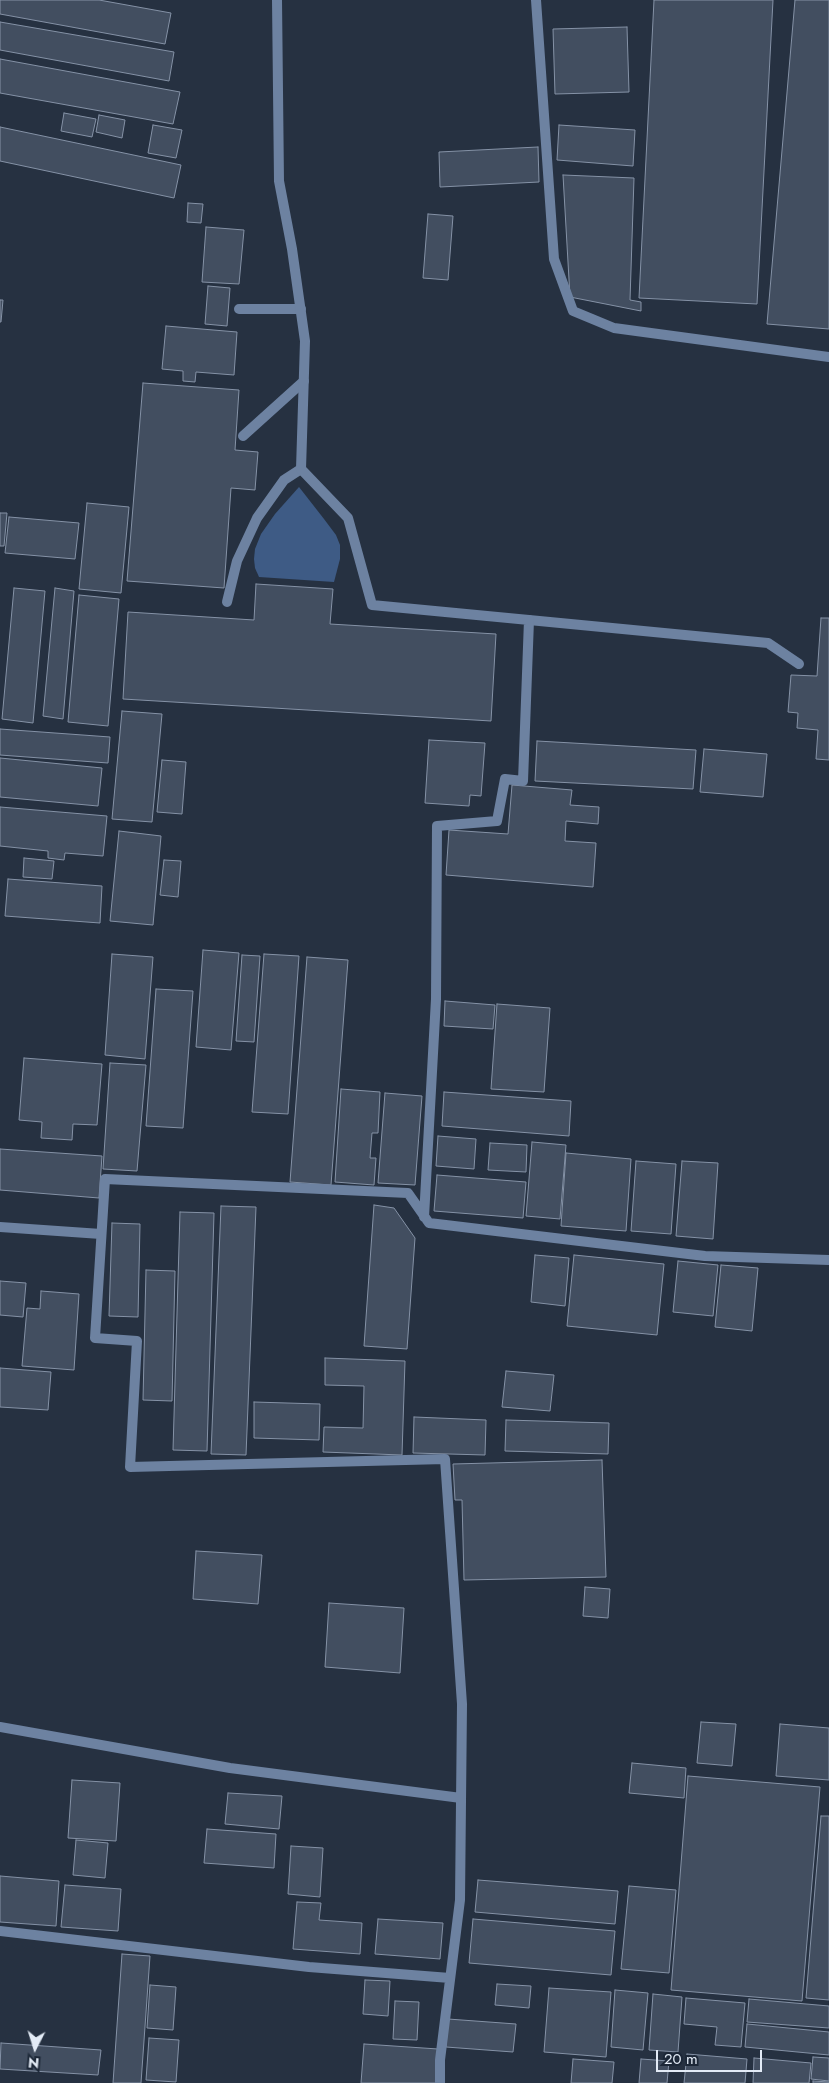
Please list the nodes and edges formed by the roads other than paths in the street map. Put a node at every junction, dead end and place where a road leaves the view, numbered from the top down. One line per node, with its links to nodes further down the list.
1 (277, 0): 4 (street)
2 (536, 0): 5 (street)
3 (239, 309): 4 (street)
4 (301, 309): 6 (street)
5 (829, 357)
6 (304, 381): 7 (street); 8 (street)
7 (243, 436)
8 (301, 469): 9 (street); 10 (street)
9 (227, 602)
10 (529, 620): 11 (street); 12 (street)
11 (799, 664)
12 (424, 1217): 14 (street); 15 (street)
13 (0, 1227): 14 (street)
14 (102, 1234): 17 (street)
15 (829, 1260)
16 (0, 1727): 17 (street)
17 (461, 1798): 19 (street)
18 (0, 1931): 19 (street)
19 (450, 1978): 20 (street)
20 (440, 2083)

